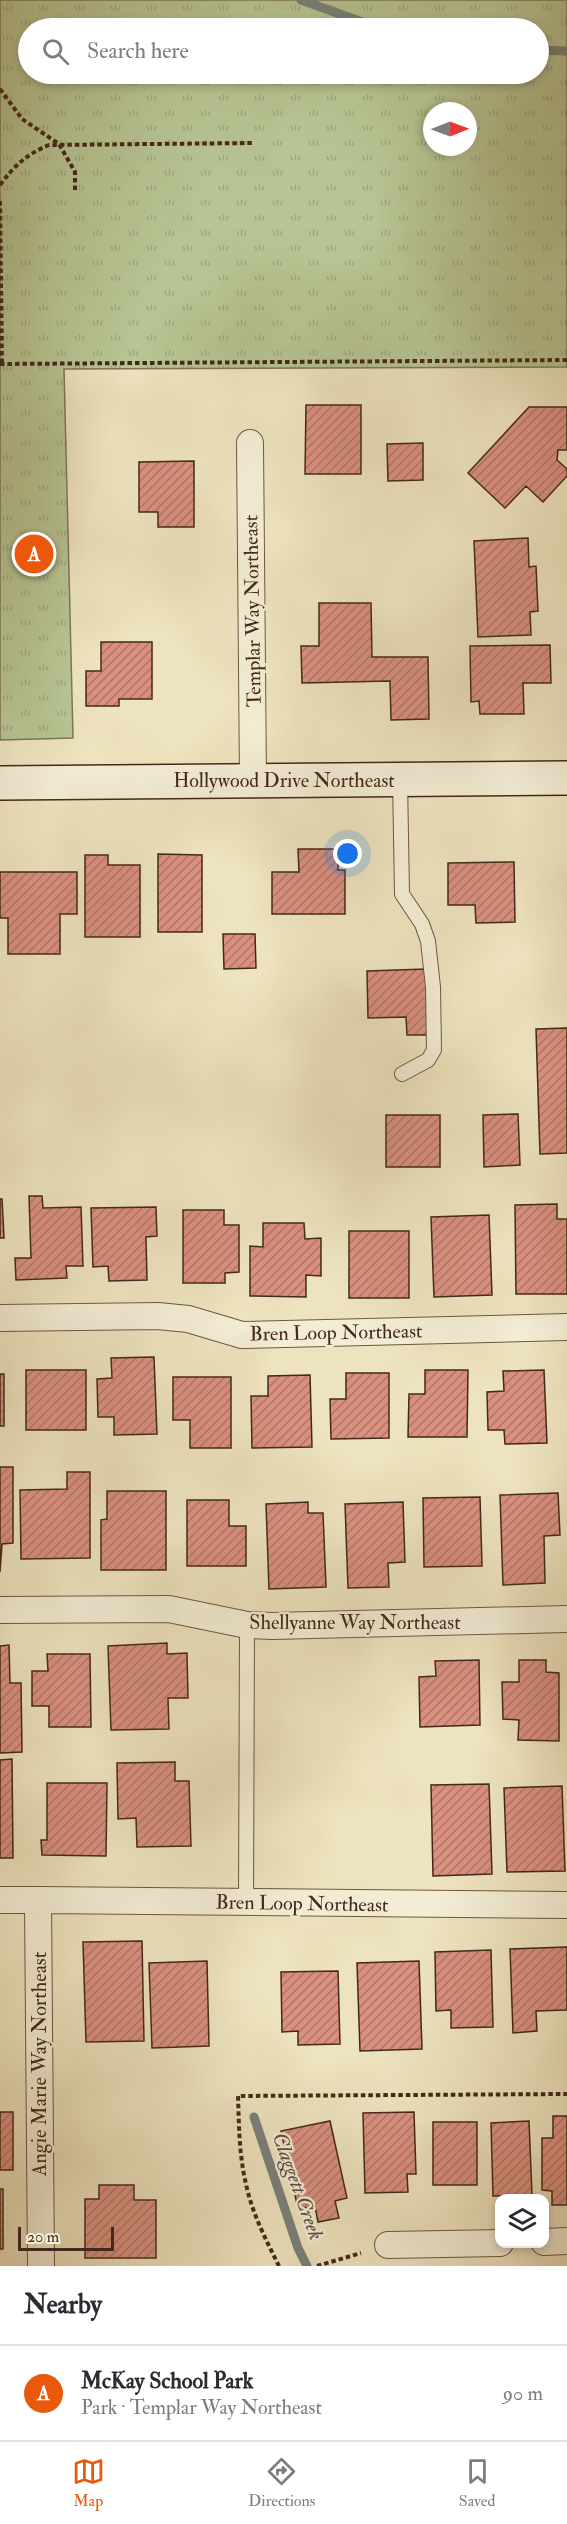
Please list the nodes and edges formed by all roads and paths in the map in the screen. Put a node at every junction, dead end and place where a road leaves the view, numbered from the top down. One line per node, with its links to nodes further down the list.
1 (0, 88): 3 (path)
2 (254, 143): 3 (path)
3 (59, 144): 4 (path); 5 (path)
4 (0, 185)
5 (75, 191)
6 (0, 201): 8 (path)
7 (567, 360): 8 (path)
8 (1, 364)
9 (250, 442): 12 (street, Templar Way Northeast)
10 (567, 778): 11 (street, Hollywood Drive Northeast)
11 (400, 779): 12 (street, Hollywood Drive Northeast); 14 (lane)
12 (254, 780): 13 (street, Hollywood Drive Northeast)
13 (0, 783)
14 (402, 1074)
15 (0, 1318): 16 (street, Bren Loop Northeast)
16 (567, 1327)
17 (0, 1610): 19 (street, Shellyanne Way Northeast)
18 (567, 1619): 19 (street, Shellyanne Way Northeast)
19 (247, 1625): 22 (lane)
20 (0, 1900): 21 (street)
21 (38, 1900): 22 (street, Bren Loop Northeast); 29 (street, Angie Marie Way Northeast)
22 (246, 1902): 23 (street, Bren Loop Northeast)
23 (567, 1905)
24 (567, 2094): 30 (path)
25 (567, 2241): 26 (street)
26 (549, 2242)
27 (495, 2243): 28 (street)
28 (388, 2245): 31 (path)
29 (41, 2266)
30 (279, 2266)
31 (317, 2266)

